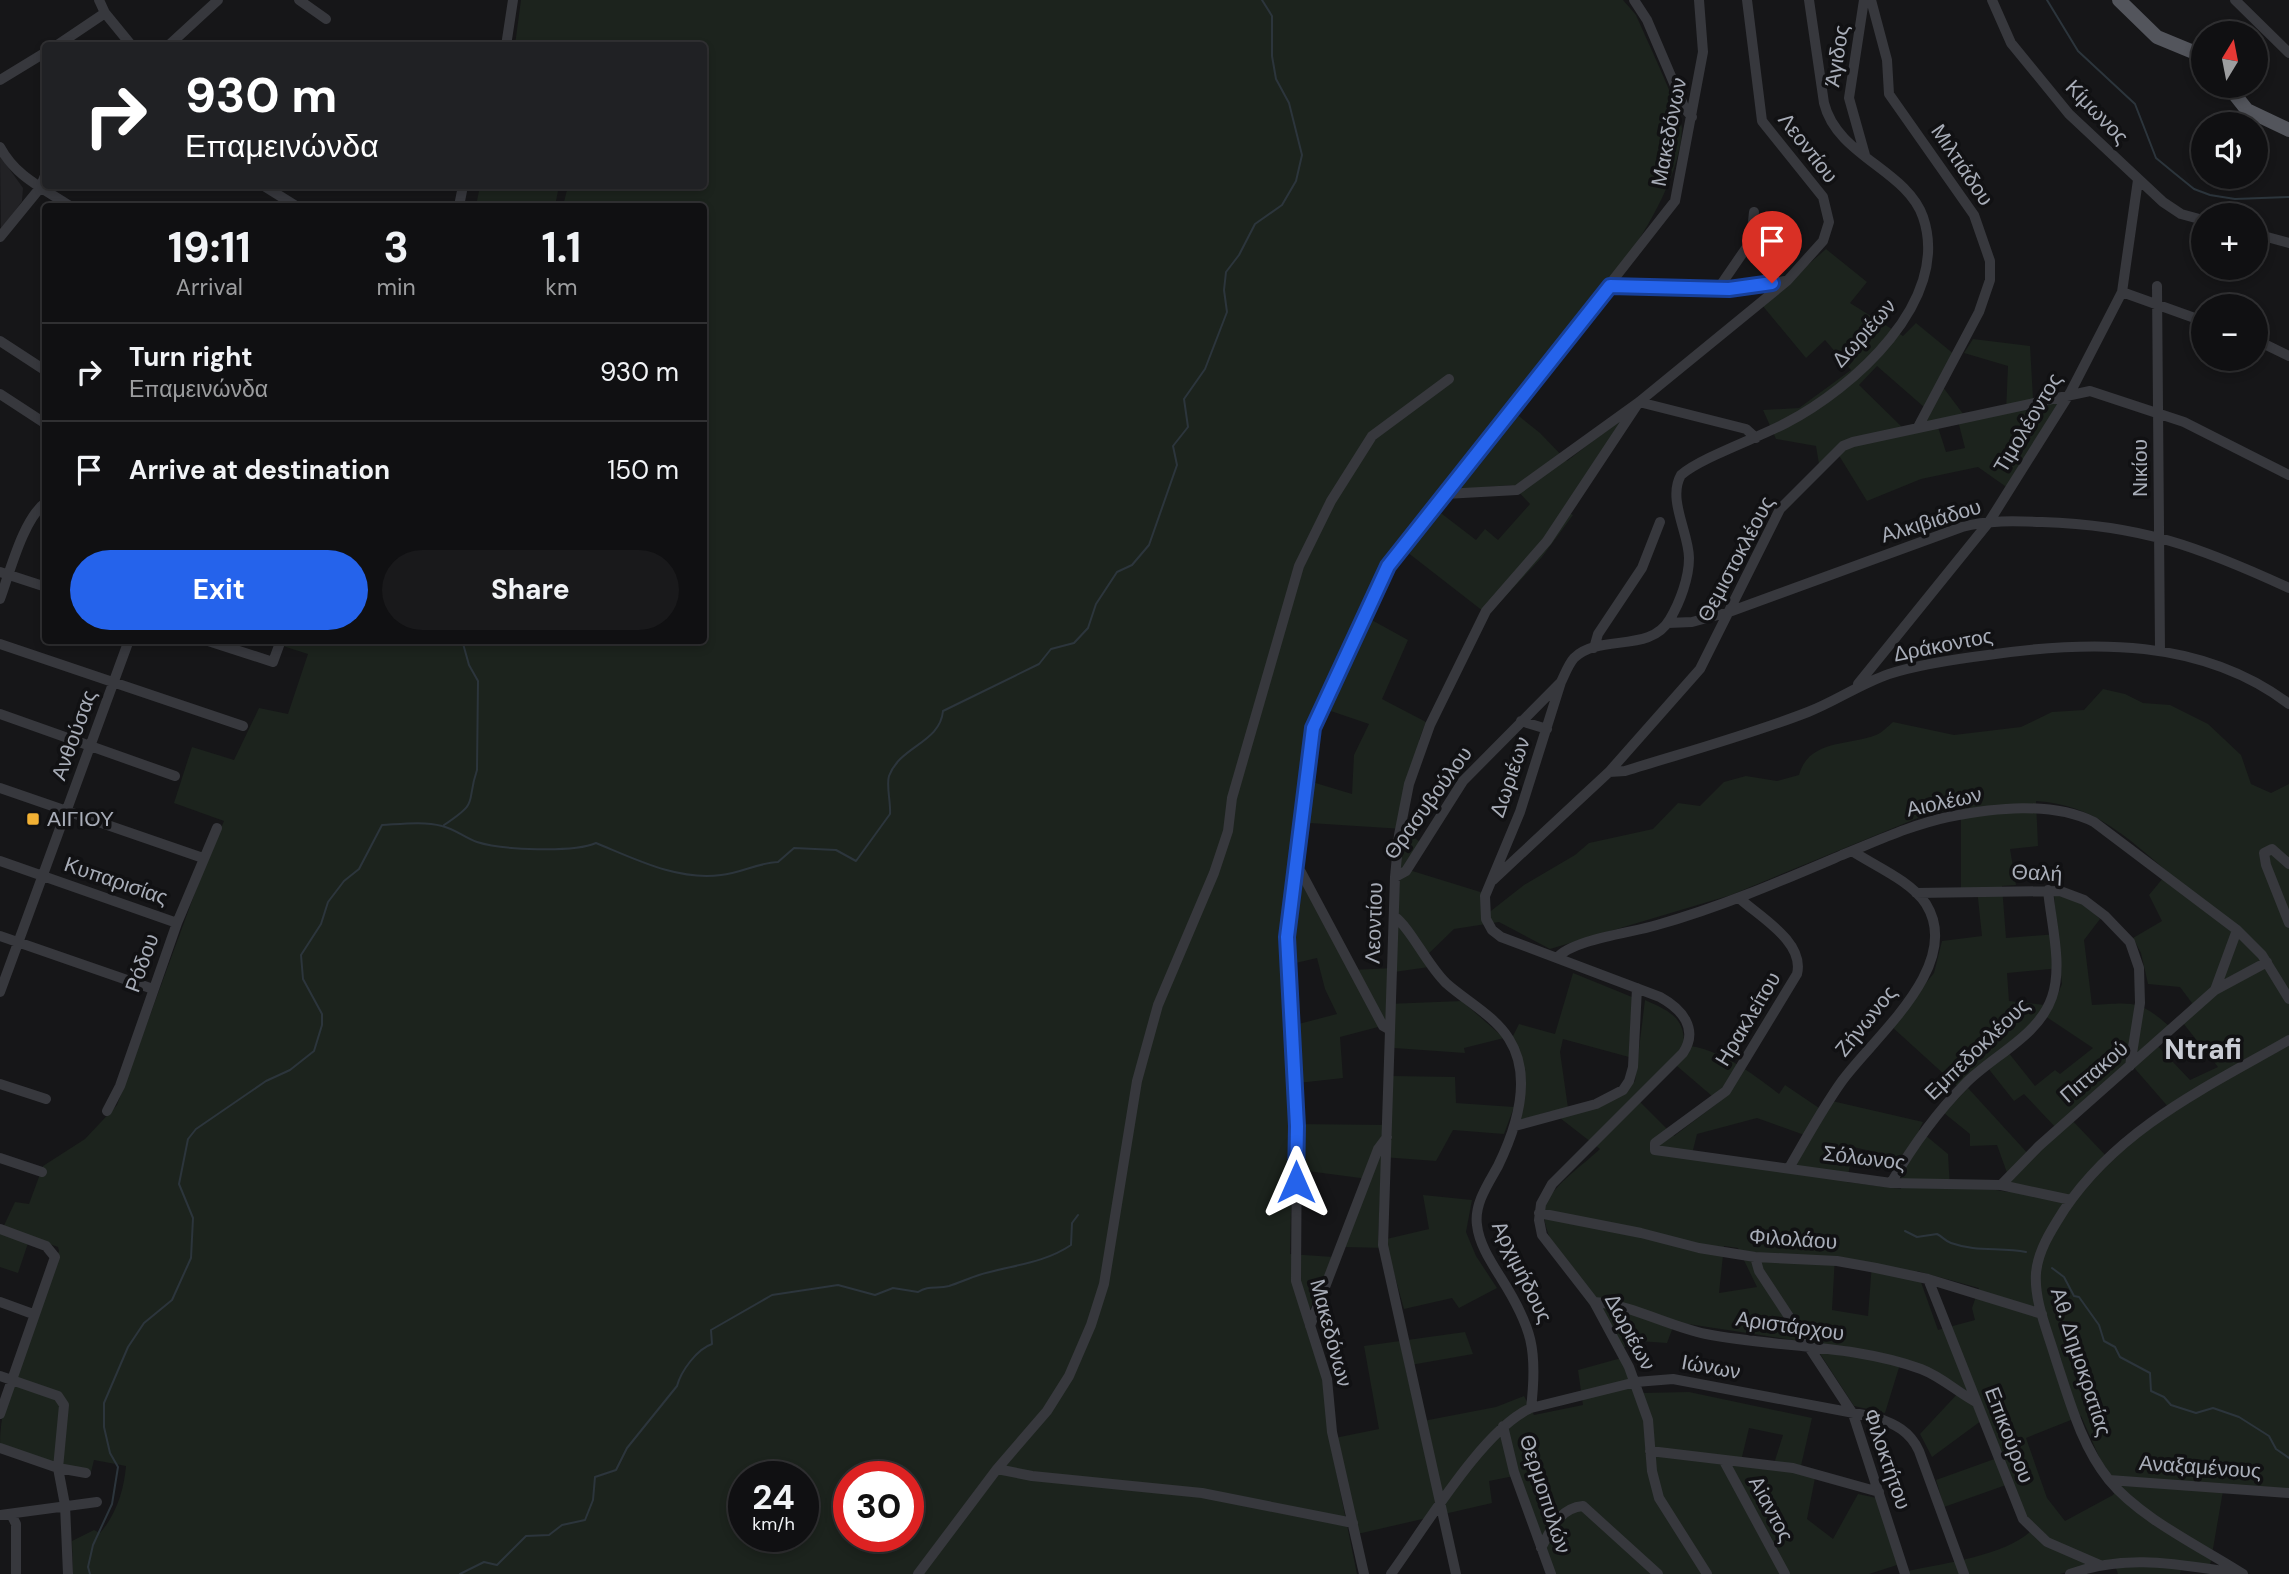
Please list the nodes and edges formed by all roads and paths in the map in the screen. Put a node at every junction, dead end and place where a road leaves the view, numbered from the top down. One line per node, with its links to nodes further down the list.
1 (99, 0): 14 (street)
2 (218, 0): 18 (street)
3 (299, 0): 15 (street)
4 (513, 0): 19 (street)
5 (1634, 0): 25 (street)
6 (1699, 0): 25 (street, Μακεδόνων)
7 (1747, 0): 40 (street, Λεοντίου)
8 (1809, 0): 28 (street, Δωριέων)
9 (1864, 0): 28 (street, Άγιδος)
10 (1871, 0): 57 (street, Μιλτιάδου)
11 (1992, 0): 29 (street, Κίμωνος)
12 (2119, 0): 20 (main road)
13 (2235, 0): 21 (street)
14 (105, 13): 16 (street); 17 (street)
15 (326, 19)
16 (62, 42)
17 (129, 42)
18 (172, 42)
19 (507, 42)
20 (2191, 51)
21 (2289, 53)
22 (42, 54): 23 (street)
23 (0, 80)
24 (2238, 98): 26 (main road)
25 (1692, 117): 41 (street, Μακεδόνων)
26 (2289, 131)
27 (0, 147): 31 (street)
28 (1866, 158): 58 (street, Δωριέων)
29 (2137, 180): 36 (street, Κίμωνος); 44 (street, Τιμολέοντος)
30 (42, 183): 31 (street)
31 (40, 188): 33 (street); 37 (street)
32 (269, 189): 34 (street)
33 (65, 203)
34 (291, 203)
35 (1754, 212): 43 (street)
36 (2191, 216)
37 (0, 237)
38 (2268, 237): 39 (street)
39 (2289, 243)
40 (1787, 281): 43 (street); 54 (street, Λεοντίου)
41 (1610, 286): 43 (street); 60 (street, Μακεδόνων)
42 (2157, 286): 45 (street, Νικίου)
43 (1718, 289)
44 (2122, 292): 45 (street); 53 (street, Τιμολέοντος)
45 (2158, 306): 46 (street); 55 (street, Νικίου)
46 (2191, 317)
47 (0, 341): 50 (street)
48 (2268, 346): 49 (street)
49 (2289, 356)
50 (42, 368)
51 (1449, 379): 151 (street)
52 (0, 394): 56 (street)
53 (2070, 394): 55 (street, Θεμιστοκλέους); 57 (street, Θεμιστοκλέους); 63 (street, Τιμολέοντος)
54 (1639, 402): 58 (street); 60 (street, Λεοντίου); 97 (street, Λεοντίου)
55 (2159, 412): 59 (street, Θεμιστοκλέους); 64 (street, Νικίου)
56 (42, 419)
57 (1918, 427): 69 (street, Θεμιστοκλέους)
58 (1756, 438): 70 (street, Δωριέων)
59 (2289, 475)
60 (1445, 494): 95 (street, Μακεδόνων)
61 (41, 511): 65 (street)
62 (1660, 522): 75 (street)
63 (1989, 522): 64 (street, Αλκιβιάδου); 69 (street, Αλκιβιάδου); 79 (street, Τιμολέοντος)
64 (2159, 536): 67 (street, Αλκιβιάδου); 76 (street, Νικίου)
65 (4, 574): 66 (street); 68 (street)
66 (42, 586)
67 (2289, 587)
68 (0, 599)
69 (1729, 612): 70 (street, Αλκιβιάδου); 86 (street, Θεμιστοκλέους)
70 (1668, 623): 75 (street, Δωριέων)
71 (0, 644): 77 (street)
72 (127, 644): 77 (street, Ανθούσας)
73 (217, 644): 74 (street)
74 (280, 644)
75 (1594, 648): 78 (street, Δωριέων)
76 (2160, 650): 79 (street, Δράκοντος); 80 (street, Δράκοντος)
77 (113, 682): 83 (street); 85 (street, Ανθούσας)
78 (1561, 682): 82 (street, Θρασυβούλου); 84 (street, Δωριέων)
79 (1856, 686): 86 (street, Δράκοντος)
80 (2289, 704)
81 (0, 714): 85 (street)
82 (1521, 721): 84 (street); 97 (street, Θρασυβούλου)
83 (243, 726)
84 (1547, 729): 98 (street, Δωριέων)
85 (90, 746): 87 (street); 89 (street, Ανθούσας)
86 (1609, 772): 98 (street, Θεμιστοκλέους)
87 (175, 776)
88 (0, 788): 89 (street)
89 (66, 811): 92 (street); 96 (street, Ανθούσας)
90 (217, 828): 92 (street, Ρόδου)
91 (1852, 851): 100 (street); 101 (street, Αιολέων); 105 (street, Αιολέων)
92 (203, 858): 103 (street, Ρόδου)
93 (0, 861): 96 (street, Κυπαρισίας)
94 (2289, 864): 104 (street)
95 (1294, 870): 115 (street); 138 (street, Μακεδόνων)
96 (42, 876): 103 (street, Κυπαρισίας); 107 (street, Ανθούσας)
97 (1395, 877): 102 (street, Λεοντίου)
98 (1490, 882): 108 (street, Δωριέων)
99 (2048, 890): 100 (street, Θαλή); 117 (street, Θαλή); 127 (street, Εμπεδοκλέους)
100 (1916, 893): 125 (street, Ζήνωνος)
101 (1739, 898): 108 (street, Αιολέων); 123 (street, Ηρακλείτου)
102 (1394, 916): 115 (street, Λεοντίου); 121 (street, Αρχιμήδους)
103 (177, 923): 111 (street, Ρόδου)
104 (2289, 923)
105 (2237, 930): 109 (street, Αιολέων); 112 (street, Πιττακού)
106 (0, 936): 107 (street)
107 (18, 943): 111 (street); 113 (street, Ανθούσας)
108 (1557, 958): 110 (street, Δωριέων)
109 (2267, 962): 112 (street, Πιττακού); 114 (street, Αιολέων)
110 (1637, 988): 121 (street); 130 (street, Δωριέων)
111 (153, 989): 120 (street, Ρόδου)
112 (2215, 990): 117 (street, Πιττακού)
113 (0, 992)
114 (2289, 999)
115 (1390, 1030): 122 (street, Λεοντίου)
116 (2289, 1040): 129 (street, Αθ. Δημοκρατίας)
117 (2130, 1066): 128 (street, Πιττακού)
118 (0, 1084): 119 (street)
119 (46, 1100)
120 (107, 1111)
121 (1515, 1126): 143 (street, Αρχιμήδους)
122 (1387, 1138): 138 (street); 158 (street, Λεοντίου)
123 (1653, 1148): 125 (street, Σόλωνος)
124 (0, 1158): 126 (street)
125 (1789, 1168): 127 (street, Σόλωνος)
126 (41, 1172)
127 (1891, 1183): 128 (street, Σόλωνος)
128 (2001, 1185): 129 (street, Σόλωνος)
129 (2071, 1200): 137 (street, Αθ. Δημοκρατίας)
130 (1539, 1213): 132 (street, Φιλολάου); 135 (street, Δωριέων)
131 (0, 1229): 136 (street)
132 (1755, 1257): 133 (street, Φιλολάου); 139 (street, Φιλοκτήτου)
133 (1928, 1279): 137 (street, Φιλολάου); 142 (street, Επικούρου)
134 (0, 1302): 136 (street)
135 (1594, 1302): 139 (street, Αριστάρχου); 141 (street, Δωριέων)
136 (33, 1314): 140 (street)
137 (2042, 1314): 153 (street, Αθ. Δημοκρατίας)
138 (1310, 1325): 160 (street, Μακεδόνων)
139 (1809, 1346): 142 (street, Αριστάρχου); 145 (street, Φιλοκτήτου)
140 (5, 1378): 144 (street); 150 (street)
141 (1636, 1382): 143 (street, Ιώνων); 145 (street, Ιώνων); 148 (street, Δωριέων)
142 (1976, 1402): 163 (street, Επικούρου)
143 (1531, 1408): 146 (street, Ιώνων)
144 (0, 1414)
145 (1853, 1414): 154 (street, Φιλοκτήτου); 176 (street, Ιώνων)
146 (1503, 1426): 158 (street, Ιώνων); 161 (street, Θερμοπυλών)
147 (0, 1448): 150 (street)
148 (1650, 1451): 149 (street); 173 (street, Δωριέων)
149 (1724, 1461): 154 (street); 174 (street, Aiαντος)
150 (58, 1468): 152 (street); 157 (street)
151 (998, 1469): 160 (street); 167 (street)
152 (86, 1473)
153 (2109, 1479): 155 (street, Αναξαμένους); 179 (street, Αθ. Δημοκρατίας)
154 (1880, 1492): 175 (street, Φιλοκτήτου)
155 (2289, 1493)
156 (97, 1502): 157 (street)
157 (65, 1505): 159 (street); 166 (street)
158 (1440, 1507): 169 (street, Ιώνων); 170 (street, Λεοντίου)
159 (6, 1514): 165 (street)
160 (1353, 1523): 168 (street, Μακεδόνων)
161 (1541, 1548): 171 (street, Θερμοπυλών); 172 (street)
162 (2112, 1562): 163 (street); 164 (street); 178 (street)
163 (2100, 1564): 177 (street)
164 (2183, 1570): 179 (street)
165 (16, 1574)
166 (68, 1574)
167 (918, 1574)
168 (1364, 1574)
169 (1391, 1574)
170 (1456, 1574)
171 (1551, 1574)
172 (1658, 1574)
173 (1707, 1574)
174 (1785, 1574)
175 (1905, 1574)
176 (1964, 1574)
177 (2070, 1574)
178 (2116, 1574)
179 (2244, 1574)

